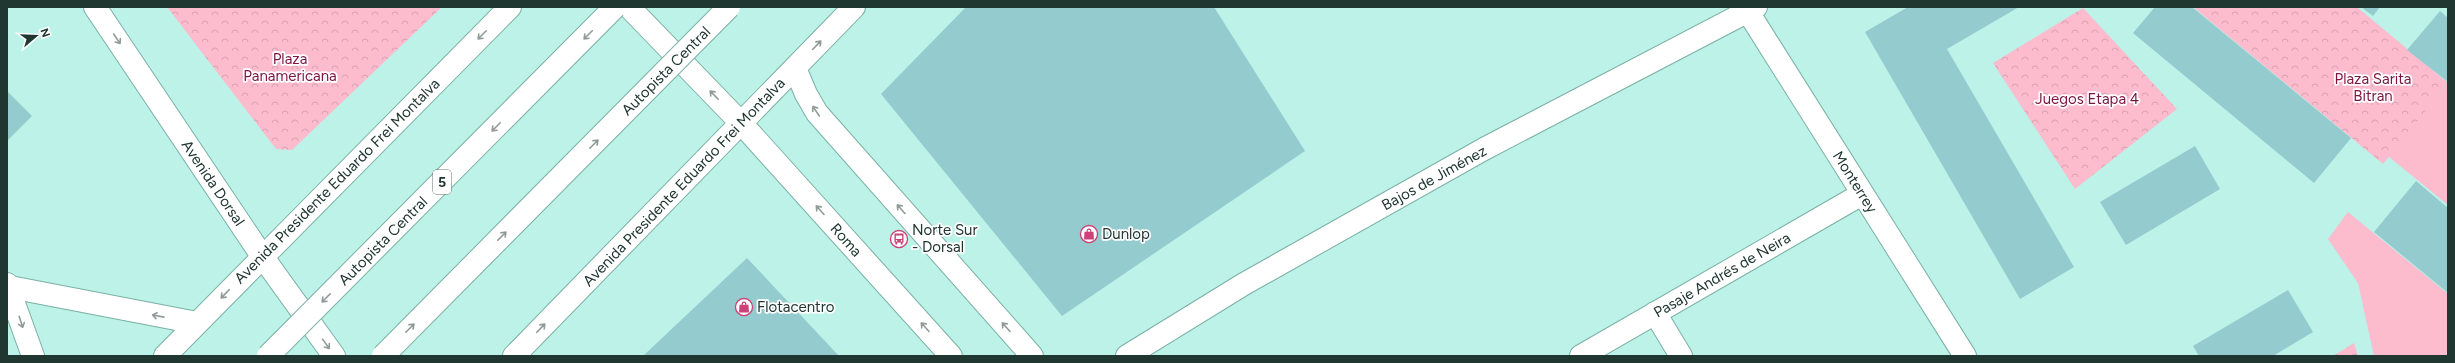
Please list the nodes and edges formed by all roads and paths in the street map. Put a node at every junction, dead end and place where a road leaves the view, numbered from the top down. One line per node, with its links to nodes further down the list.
1 (95, 7): 11 (main road, Avenida Dorsal, one-way to 11)
2 (510, 7): 11 (main road, Avenida Presidente Eduardo Frei Montalva, one-way to 11)
3 (615, 7): 17 (main road, Autopista Central / 5, one-way to 17, bridge)
4 (629, 7): 9 (main road, one-way to 4)
5 (729, 7): 19 (main road, Autopista Central, one-way to 5, bridge)
6 (854, 7): 8 (main road, Avenida Presidente Eduardo Frei Montalva, one-way to 6)
7 (1749, 9): 10 (main road, Monterrey); 23 (main road, Bajos de Jiménez)
8 (795, 68): 9 (main road, Avenida Presidente Eduardo Frei Montalva); 22 (main road, one-way to 8)
9 (741, 123): 20 (main road, Avenida Presidente Eduardo Frei Montalva, one-way to 9); 21 (main road, Roma, one-way to 9)
10 (1862, 194): 13 (main road, Pasaje Andrés de Neira); 26 (main road, Monterrey)
11 (262, 256): 14 (main road, Avenida Presidente Eduardo Frei Montalva, one-way to 14); 18 (main road, Avenida Dorsal, one-way to 18)
12 (8, 286): 14 (main road, one-way to 12); 15 (main road, one-way to 15)
13 (1655, 313): 24 (main road, Pasaje Andrés de Neira); 25 (main road)
14 (197, 323): 16 (main road, Avenida Presidente Eduardo Frei Montalva)
15 (33, 356)
16 (165, 356)
17 (268, 356)
18 (334, 356)
19 (383, 356)
20 (514, 356)
21 (952, 356)
22 (1032, 356)
23 (1127, 356)
24 (1581, 356)
25 (1681, 356)
26 (1964, 356)

